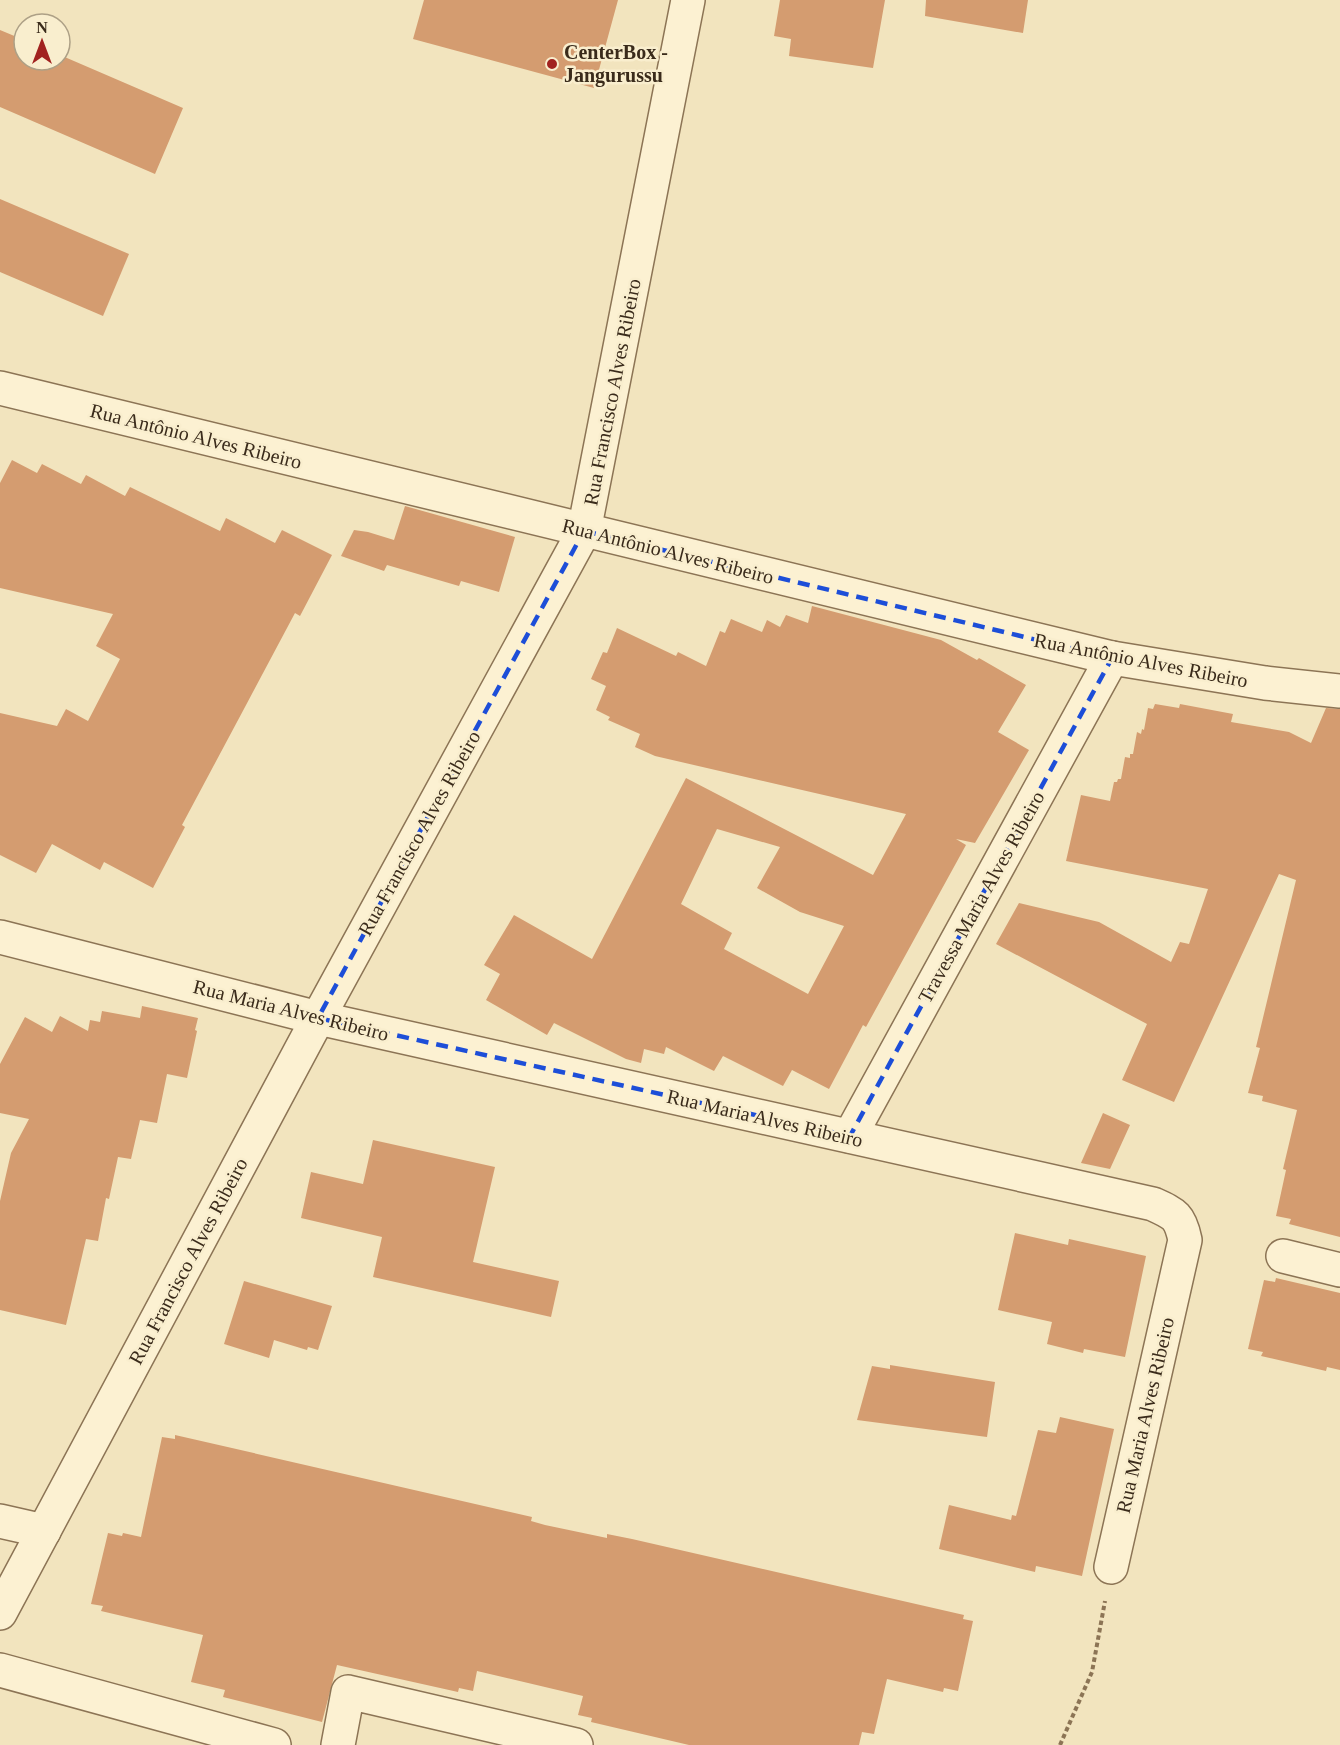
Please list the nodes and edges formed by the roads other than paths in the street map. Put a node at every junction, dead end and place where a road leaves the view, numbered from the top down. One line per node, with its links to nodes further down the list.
1 (688, 0): 3 (street, Rua Francisco Alves Ribeiro)
2 (1, 390): 3 (street, Rua Antônio Alves Ribeiro)
3 (584, 531): 4 (street, Rua Antônio Alves Ribeiro); 7 (street, Rua Francisco Alves Ribeiro)
4 (1112, 658): 5 (street, Rua Antônio Alves Ribeiro); 8 (street, Travessa Maria Alves Ribeiro)
5 (1340, 691)
6 (0, 938): 7 (street, Rua Maria Alves Ribeiro)
7 (318, 1018): 8 (street, Rua Maria Alves Ribeiro); 12 (street, Rua Francisco Alves Ribeiro)
8 (850, 1137): 13 (street, Rua Maria Alves Ribeiro)
9 (1283, 1256): 10 (street)
10 (1340, 1270)
11 (0, 1521): 12 (street)
12 (44, 1531): 14 (street, Rua Francisco Alves Ribeiro)
13 (1111, 1567)
14 (0, 1613)
15 (0, 1670): 16 (street)
16 (274, 1745)
17 (338, 1745): 18 (street)
18 (576, 1745)

